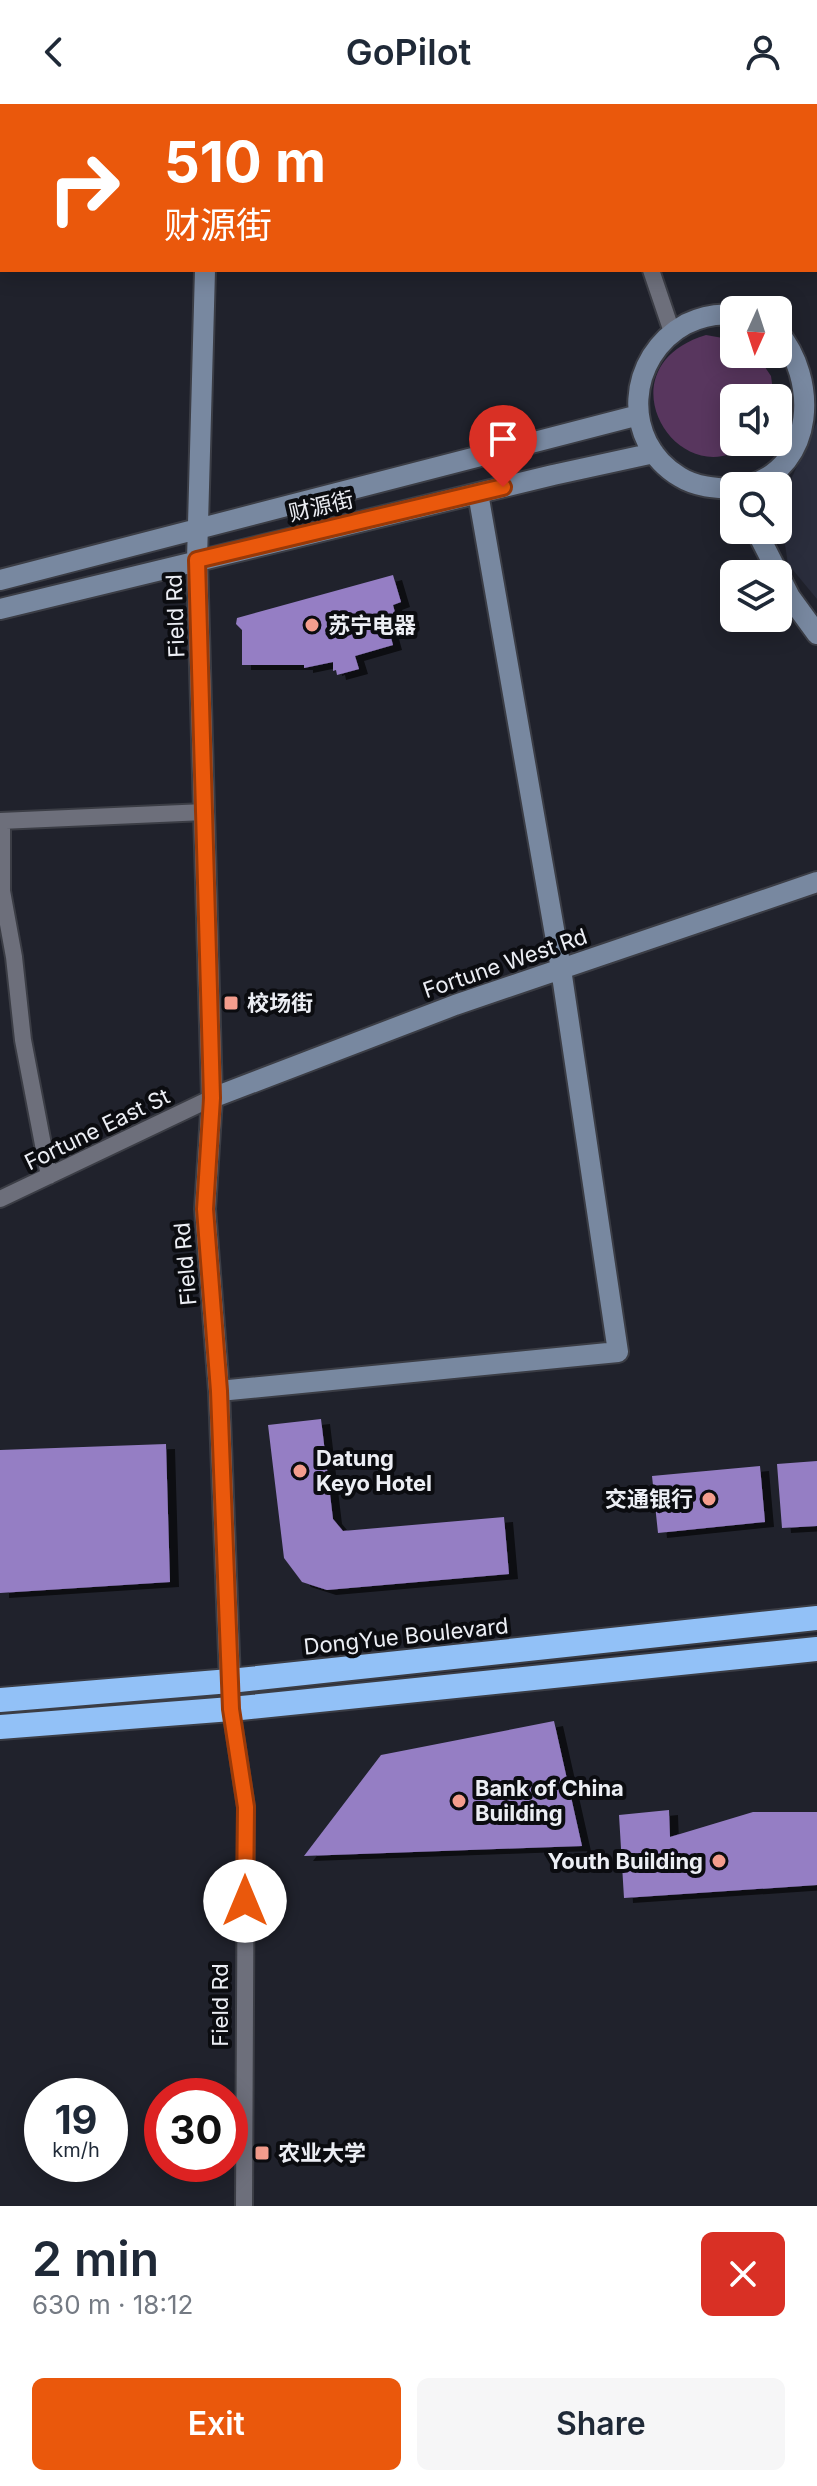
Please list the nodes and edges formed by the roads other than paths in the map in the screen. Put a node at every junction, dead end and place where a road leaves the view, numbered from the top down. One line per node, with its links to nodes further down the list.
1 (205, 272): 13 (street, Field Rd)
2 (652, 272): 4 (street)
3 (720, 315): 4 (street)
4 (672, 332): 8 (street)
5 (792, 340): 7 (street)
6 (792, 346): 10 (street)
7 (817, 348)
8 (639, 415): 9 (street); 13 (street, 财源街)
9 (654, 453): 11 (street); 12 (street, 财源街)
10 (776, 472)
11 (720, 488)
12 (478, 493): 15 (street, 财源街); 22 (street)
13 (198, 527): 15 (street, Field Rd); 16 (street, 财源街)
14 (763, 544): 18 (street)
15 (197, 560): 17 (street, 财源街); 19 (street, Field Rd)
16 (0, 580)
17 (0, 609)
18 (817, 634)
19 (205, 812): 20 (street); 23 (street, Field Rd)
20 (1, 821): 24 (street)
21 (817, 882): 22 (street, Fortune West Rd)
22 (561, 969): 23 (street, Fortune West Rd); 26 (street)
23 (212, 1098): 24 (street, Fortune East St); 26 (street, Field Rd)
24 (49, 1176): 25 (street, Fortune East St)
25 (0, 1199)
26 (219, 1391): 29 (street, Field Rd)
27 (817, 1618): 29 (highway, DongYue Boulevard)
28 (817, 1649): 31 (highway)
29 (230, 1681): 30 (highway, DongYue Boulevard); 31 (street, Field Rd)
30 (0, 1700)
31 (231, 1709): 32 (highway); 33 (street, Field Rd)
32 (0, 1727)
33 (244, 2206)

